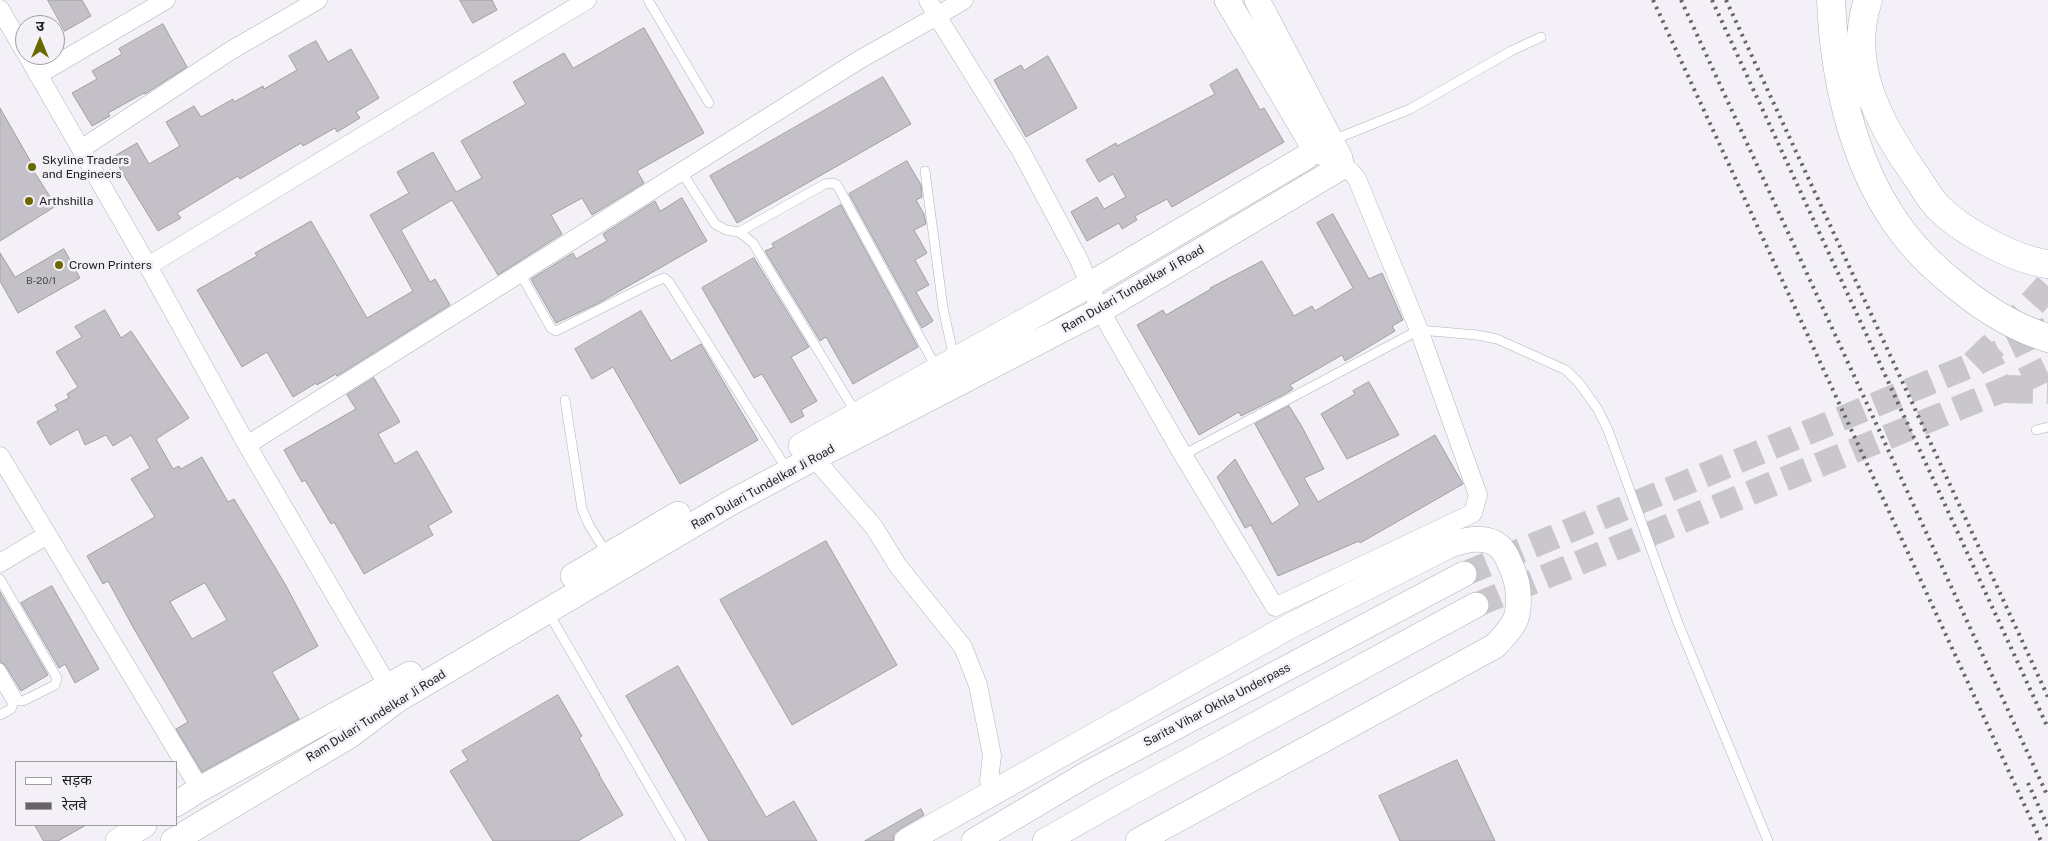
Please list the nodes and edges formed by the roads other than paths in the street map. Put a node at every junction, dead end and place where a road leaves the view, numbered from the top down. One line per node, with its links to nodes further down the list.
1 (166, 0): 16 (street)
2 (318, 0): 19 (street)
3 (587, 0): 25 (street)
4 (648, 0): 17 (lane)
5 (928, 0): 12 (street)
6 (964, 0): 12 (street)
7 (1227, 0): 18 (street)
8 (1257, 0): 18 (street)
9 (1831, 0): 30 (highway)
10 (1868, 0): 24 (highway)
11 (0, 9): 13 (street)
12 (937, 16): 22 (street); 27 (street)
13 (15, 34)
14 (1540, 37): 18 (lane)
15 (33, 65): 16 (street)
16 (38, 75): 19 (street)
17 (709, 103)
18 (1322, 146): 20 (street); 27 (street)
19 (81, 148): 25 (street)
20 (1341, 164): 28 (street, Ram Dulari Tundelkar Ji Road); 29 (street)
21 (925, 171): 31 (lane)
22 (681, 172): 23 (lane); 26 (street)
23 (739, 232): 31 (lane); 33 (lane)
24 (2048, 264)
25 (148, 266): 36 (street)
26 (520, 273): 36 (street); 40 (lane)
27 (1089, 285): 28 (street); 31 (street)
28 (1100, 310): 37 (street); 39 (street, Ram Dulari Tundelkar Ji Road)
29 (1419, 330): 37 (lane); 45 (street); 64 (lane)
30 (2048, 338)
31 (946, 365): 33 (street)
32 (565, 400): 42 (lane)
33 (857, 415): 40 (street)
34 (2048, 427): 35 (lane)
35 (2036, 430)
36 (246, 446): 51 (street)
37 (1183, 455): 45 (street)
38 (0, 456): 41 (street)
39 (814, 458): 40 (street, Ram Dulari Tundelkar Ji Road); 54 (street)
40 (784, 465): 42 (street, Ram Dulari Tundelkar Ji Road); 48 (street, Ram Dulari Tundelkar Ji Road)
41 (47, 535): 43 (street); 53 (street)
42 (608, 554): 51 (street, Ram Dulari Tundelkar Ji Road)
43 (0, 563)
44 (1464, 574): 61 (street, Sarita Vihar Okhla Underpass)
45 (1364, 577): 54 (street); 63 (street)
46 (0, 579): 49 (lane)
47 (1476, 604): 62 (street)
48 (547, 611): 51 (street, Ram Dulari Tundelkar Ji Road); 59 (lane)
49 (0, 668)
50 (0, 682): 52 (lane)
51 (392, 693): 53 (street, Ram Dulari Tundelkar Ji Road); 58 (street, Ram Dulari Tundelkar Ji Road)
52 (0, 715)
53 (200, 789): 55 (street, Ram Dulari Tundelkar Ji Road)
54 (996, 791): 60 (street)
55 (178, 803)
56 (142, 826): 57 (street)
57 (118, 841)
58 (173, 841)
59 (681, 841)
60 (907, 841)
61 (974, 841)
62 (1045, 841)
63 (1138, 841)
64 (1768, 841)

